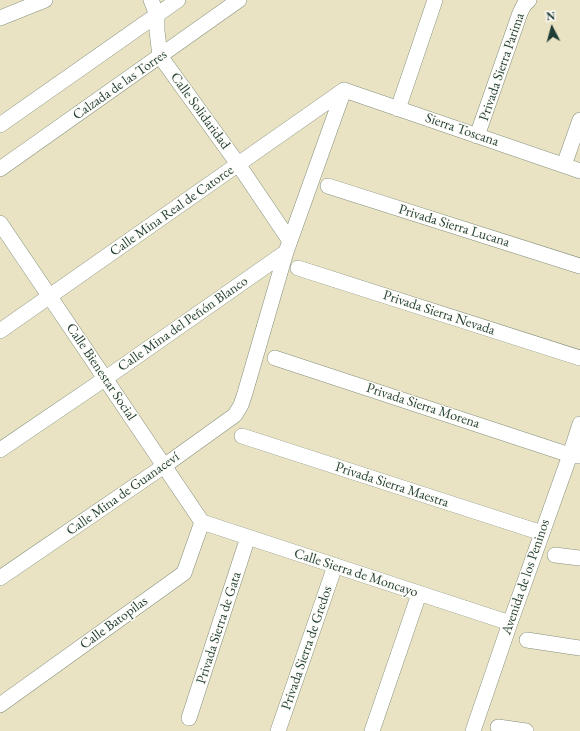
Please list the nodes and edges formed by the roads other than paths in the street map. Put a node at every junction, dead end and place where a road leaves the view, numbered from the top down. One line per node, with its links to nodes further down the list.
1 (44, 0): 8 (street)
2 (151, 0): 7 (street)
3 (178, 0): 7 (street)
4 (239, 0): 9 (street, Calzada de las Torres)
5 (435, 0): 11 (street)
6 (529, 0): 14 (street, Privada Sierra Parima)
7 (158, 15): 9 (street, Calle Solidaridad); 13 (street)
8 (0, 18)
9 (160, 56): 15 (street, Calle Solidaridad); 17 (street, Calzada de las Torres)
10 (344, 90): 11 (street, Sierra Toscana); 15 (street, Calle Mina Real de Catorce); 21 (street)
11 (398, 109): 14 (street, Sierra Toscana)
12 (580, 120): 16 (street)
13 (0, 125)
14 (477, 136): 16 (street, Sierra Toscana)
15 (238, 164): 21 (street, Calle Solidaridad); 24 (street, Calle Mina Real de Catorce)
16 (564, 165): 18 (street, Sierra Toscana)
17 (0, 169)
18 (580, 171)
19 (328, 186): 22 (street, Privada Sierra Lucana)
20 (0, 223): 24 (street, Calle Bienestar Social)
21 (288, 246): 28 (street, Calle Mina del Peñón Blanco); 33 (street, Calle Mina de Guanaceví)
22 (580, 266)
23 (298, 268): 27 (street, Privada Sierra Nevada)
24 (50, 297): 25 (street, Calle Mina Real de Catorce); 28 (street, Calle Bienestar Social)
25 (0, 331)
26 (275, 358): 32 (street, Privada Sierra Morena)
27 (580, 358)
28 (106, 378): 31 (street, Calle Mina del Peñón Blanco); 33 (street, Calle Bienestar Social)
29 (580, 424): 32 (street, Avenida de los Peninos)
30 (242, 436): 35 (street, Privada Sierra Maestra)
31 (0, 450)
32 (575, 456): 35 (street, Avenida de los Peninos)
33 (164, 466): 34 (street, Calle Bienestar Social); 40 (street, Calle Mina de Guanaceví)
34 (202, 522): 36 (street, Calle Sierra de Moncayo); 45 (street, Calle Batopilas)
35 (542, 533): 42 (street, Avenida de los Peninos)
36 (248, 537): 39 (street, Calle Sierra de Moncayo); 46 (street, Privada Sierra de Gata)
37 (555, 555): 38 (street)
38 (580, 558)
39 (335, 566): 41 (street, Calle Sierra de Moncayo); 48 (street, Privada Sierra de Gredos)
40 (0, 578)
41 (419, 594): 42 (street, Calle Sierra de Moncayo); 49 (street)
42 (510, 624): 50 (street, Avenida de los Peninos)
43 (527, 640): 44 (street)
44 (580, 648)
45 (0, 705)
46 (189, 718)
47 (498, 727): 51 (street)
48 (278, 731)
49 (372, 731)
50 (473, 731)
51 (526, 731)

